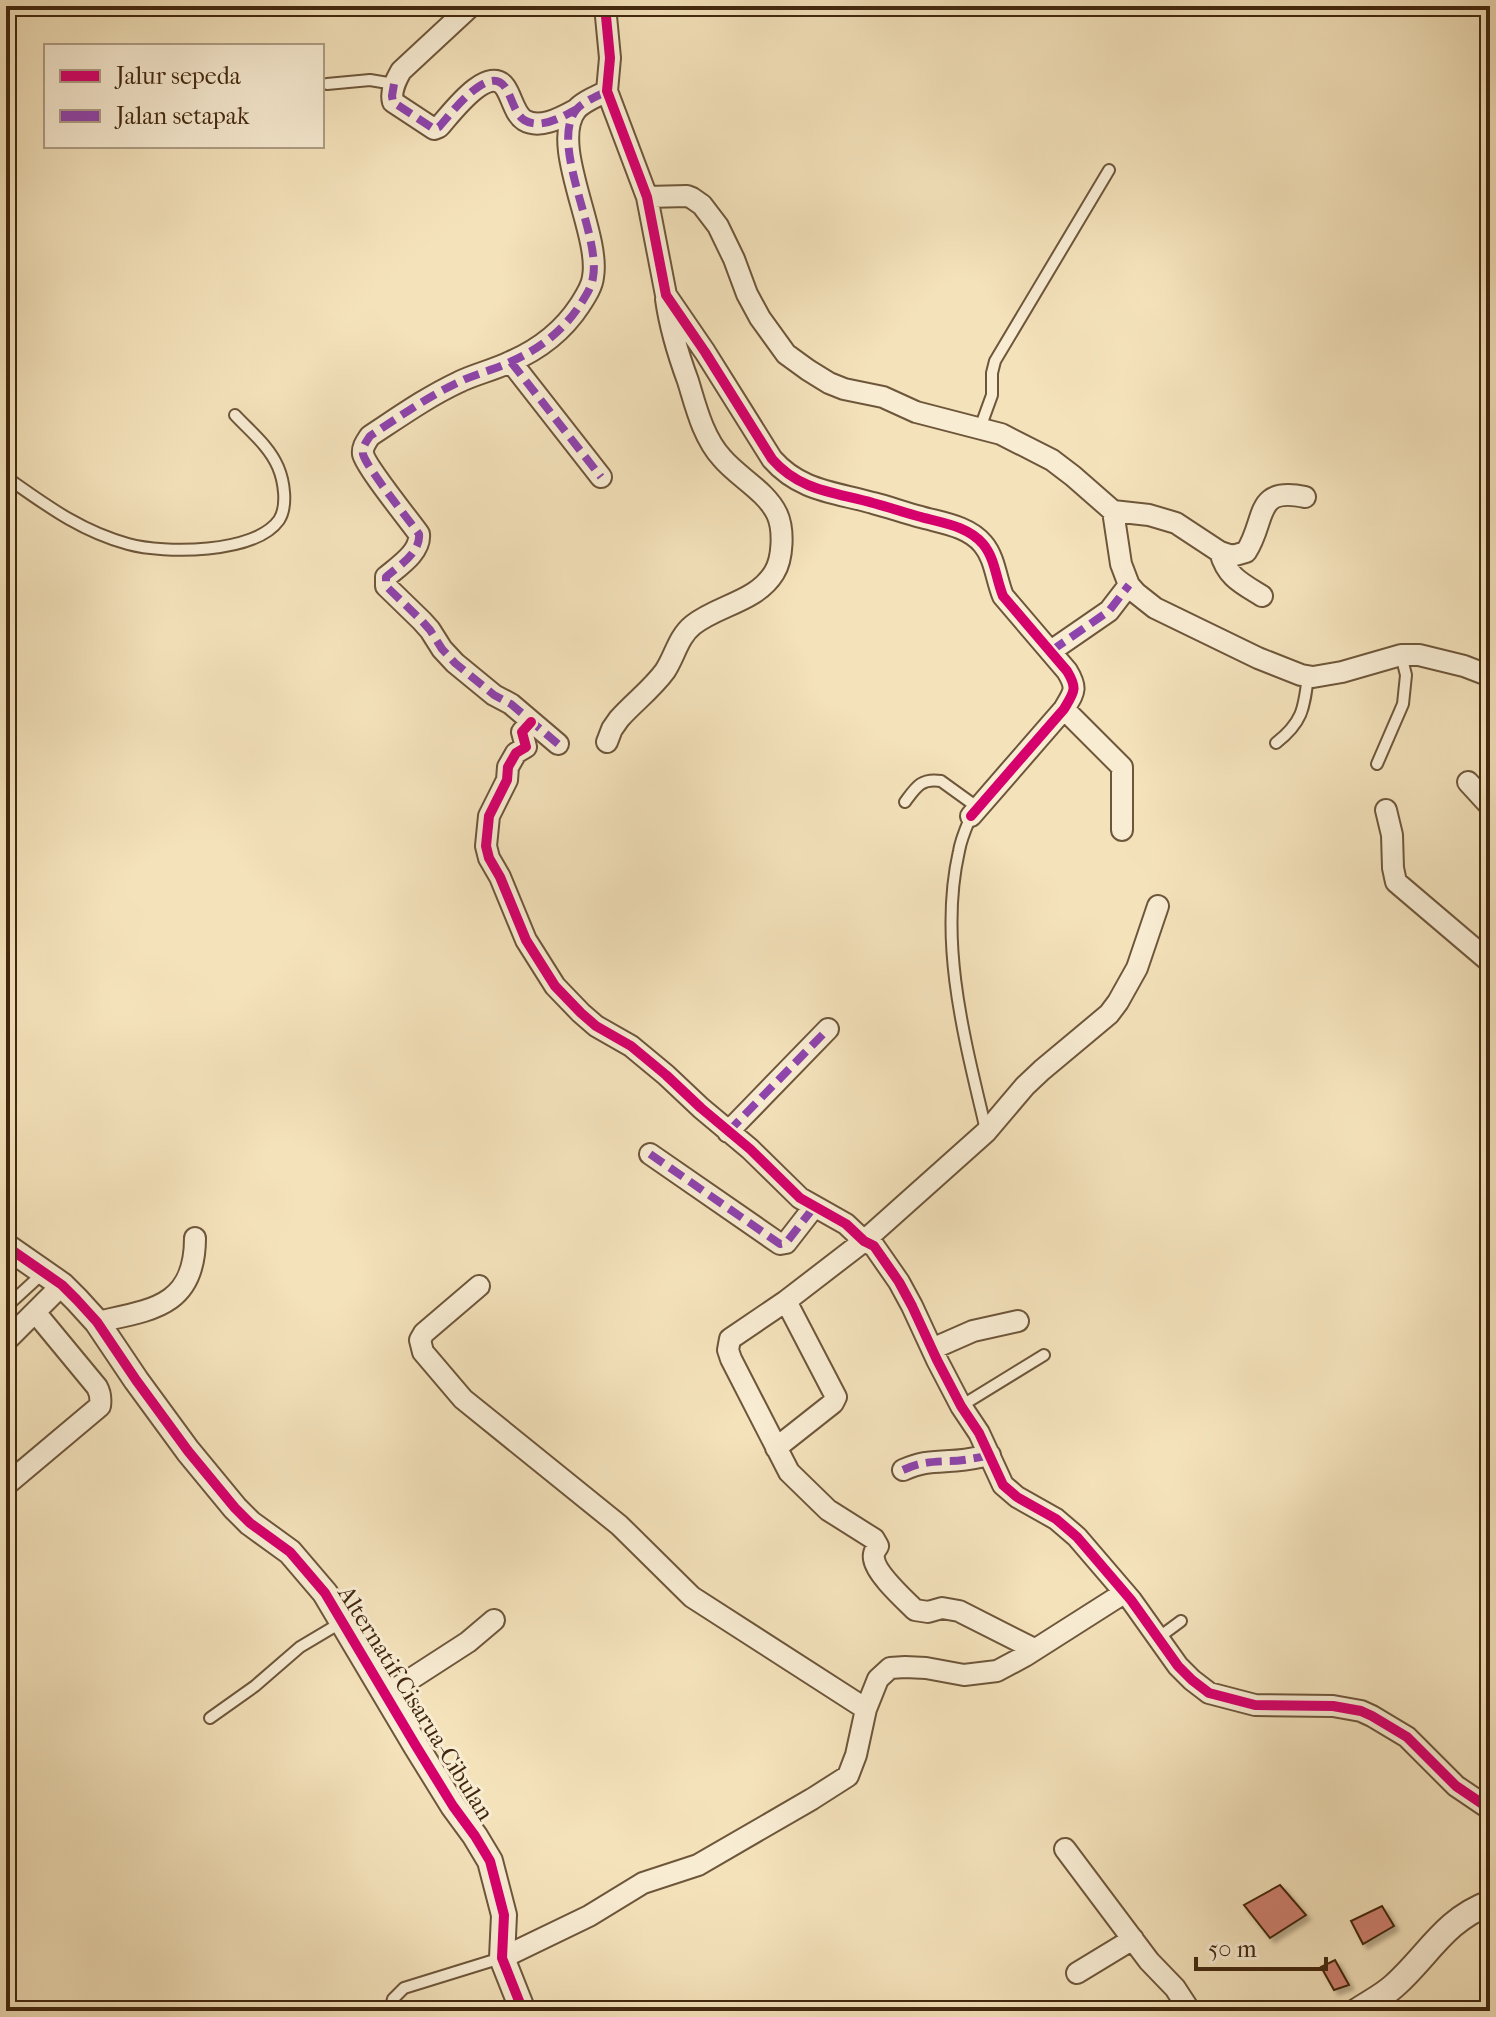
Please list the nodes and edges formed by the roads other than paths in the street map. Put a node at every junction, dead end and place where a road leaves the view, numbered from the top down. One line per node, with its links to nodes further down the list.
1 (471, 6): 4 (street)
2 (605, 6): 5 (street)
3 (327, 84): 4 (lane)
4 (394, 84): 6 (street)
5 (607, 91): 6 (street); 8 (street)
6 (577, 109): 10 (street)
7 (1109, 170): 12 (lane)
8 (647, 197): 9 (street); 12 (street)
9 (666, 295): 20 (street); 26 (street)
10 (511, 362): 14 (street); 25 (street)
11 (235, 415): 13 (lane)
12 (980, 428): 16 (street)
13 (6, 477)
14 (601, 477)
15 (1305, 497): 17 (street)
16 (1113, 511): 17 (street); 18 (street)
17 (1220, 552): 19 (street)
18 (1129, 585): 20 (street); 22 (street)
19 (1262, 596)
20 (1051, 651): 24 (street)
21 (1401, 655): 22 (street); 23 (street); 29 (lane)
22 (1308, 676): 27 (lane)
23 (1490, 676)
24 (1064, 709): 34 (street); 35 (street)
25 (531, 722): 28 (street); 39 (street)
26 (607, 742)
27 (1276, 743)
28 (558, 744)
29 (1377, 764)
30 (1468, 782): 32 (street)
31 (905, 802): 34 (lane)
32 (1490, 806)
33 (1386, 810): 37 (street)
34 (974, 812): 40 (lane)
35 (1122, 830)
36 (1158, 906): 40 (street)
37 (1490, 962)
38 (828, 1029): 39 (street)
39 (728, 1132): 42 (street)
40 (986, 1132): 44 (street)
41 (650, 1154): 42 (street)
42 (814, 1207): 44 (street)
43 (195, 1238): 52 (street)
44 (864, 1241): 48 (street); 54 (street)
45 (6, 1246): 46 (street, Alternatif Cisarua-Cibulan)
46 (52, 1279): 49 (lane); 50 (street); 52 (street, Alternatif Cisarua-Cibulan)
47 (479, 1286): 68 (street)
48 (786, 1301): 57 (street); 57 (street)
49 (6, 1307)
50 (35, 1312): 53 (street); 60 (street)
51 (1018, 1321): 54 (street)
52 (97, 1322): 64 (street, Alternatif Cisarua-Cibulan)
53 (6, 1341)
54 (932, 1349): 56 (street)
55 (1044, 1355): 56 (lane)
56 (961, 1406): 58 (street)
57 (776, 1448): 66 (street)
58 (990, 1455): 59 (street); 61 (street)
59 (903, 1470)
60 (6, 1485)
61 (1124, 1593): 65 (street); 66 (street)
62 (494, 1620): 67 (street)
63 (1181, 1621): 65 (lane)
64 (342, 1622): 67 (street, Alternatif Cisarua-Cibulan); 69 (lane)
65 (1158, 1638): 70 (street)
66 (1034, 1649): 68 (street)
67 (386, 1695): 74 (street, Alternatif Cisarua-Cibulan)
68 (866, 1709): 74 (street)
69 (210, 1718)
70 (1490, 1809)
71 (1065, 1849): 73 (street)
72 (1490, 1903): 79 (street)
73 (1133, 1939): 75 (street); 78 (street)
74 (502, 1958): 76 (lane); 77 (street, Alternatif Cisarua-Cibulan)
75 (1077, 1973)
76 (390, 2011)
77 (523, 2011)
78 (1190, 2011)
79 (1357, 2011)

